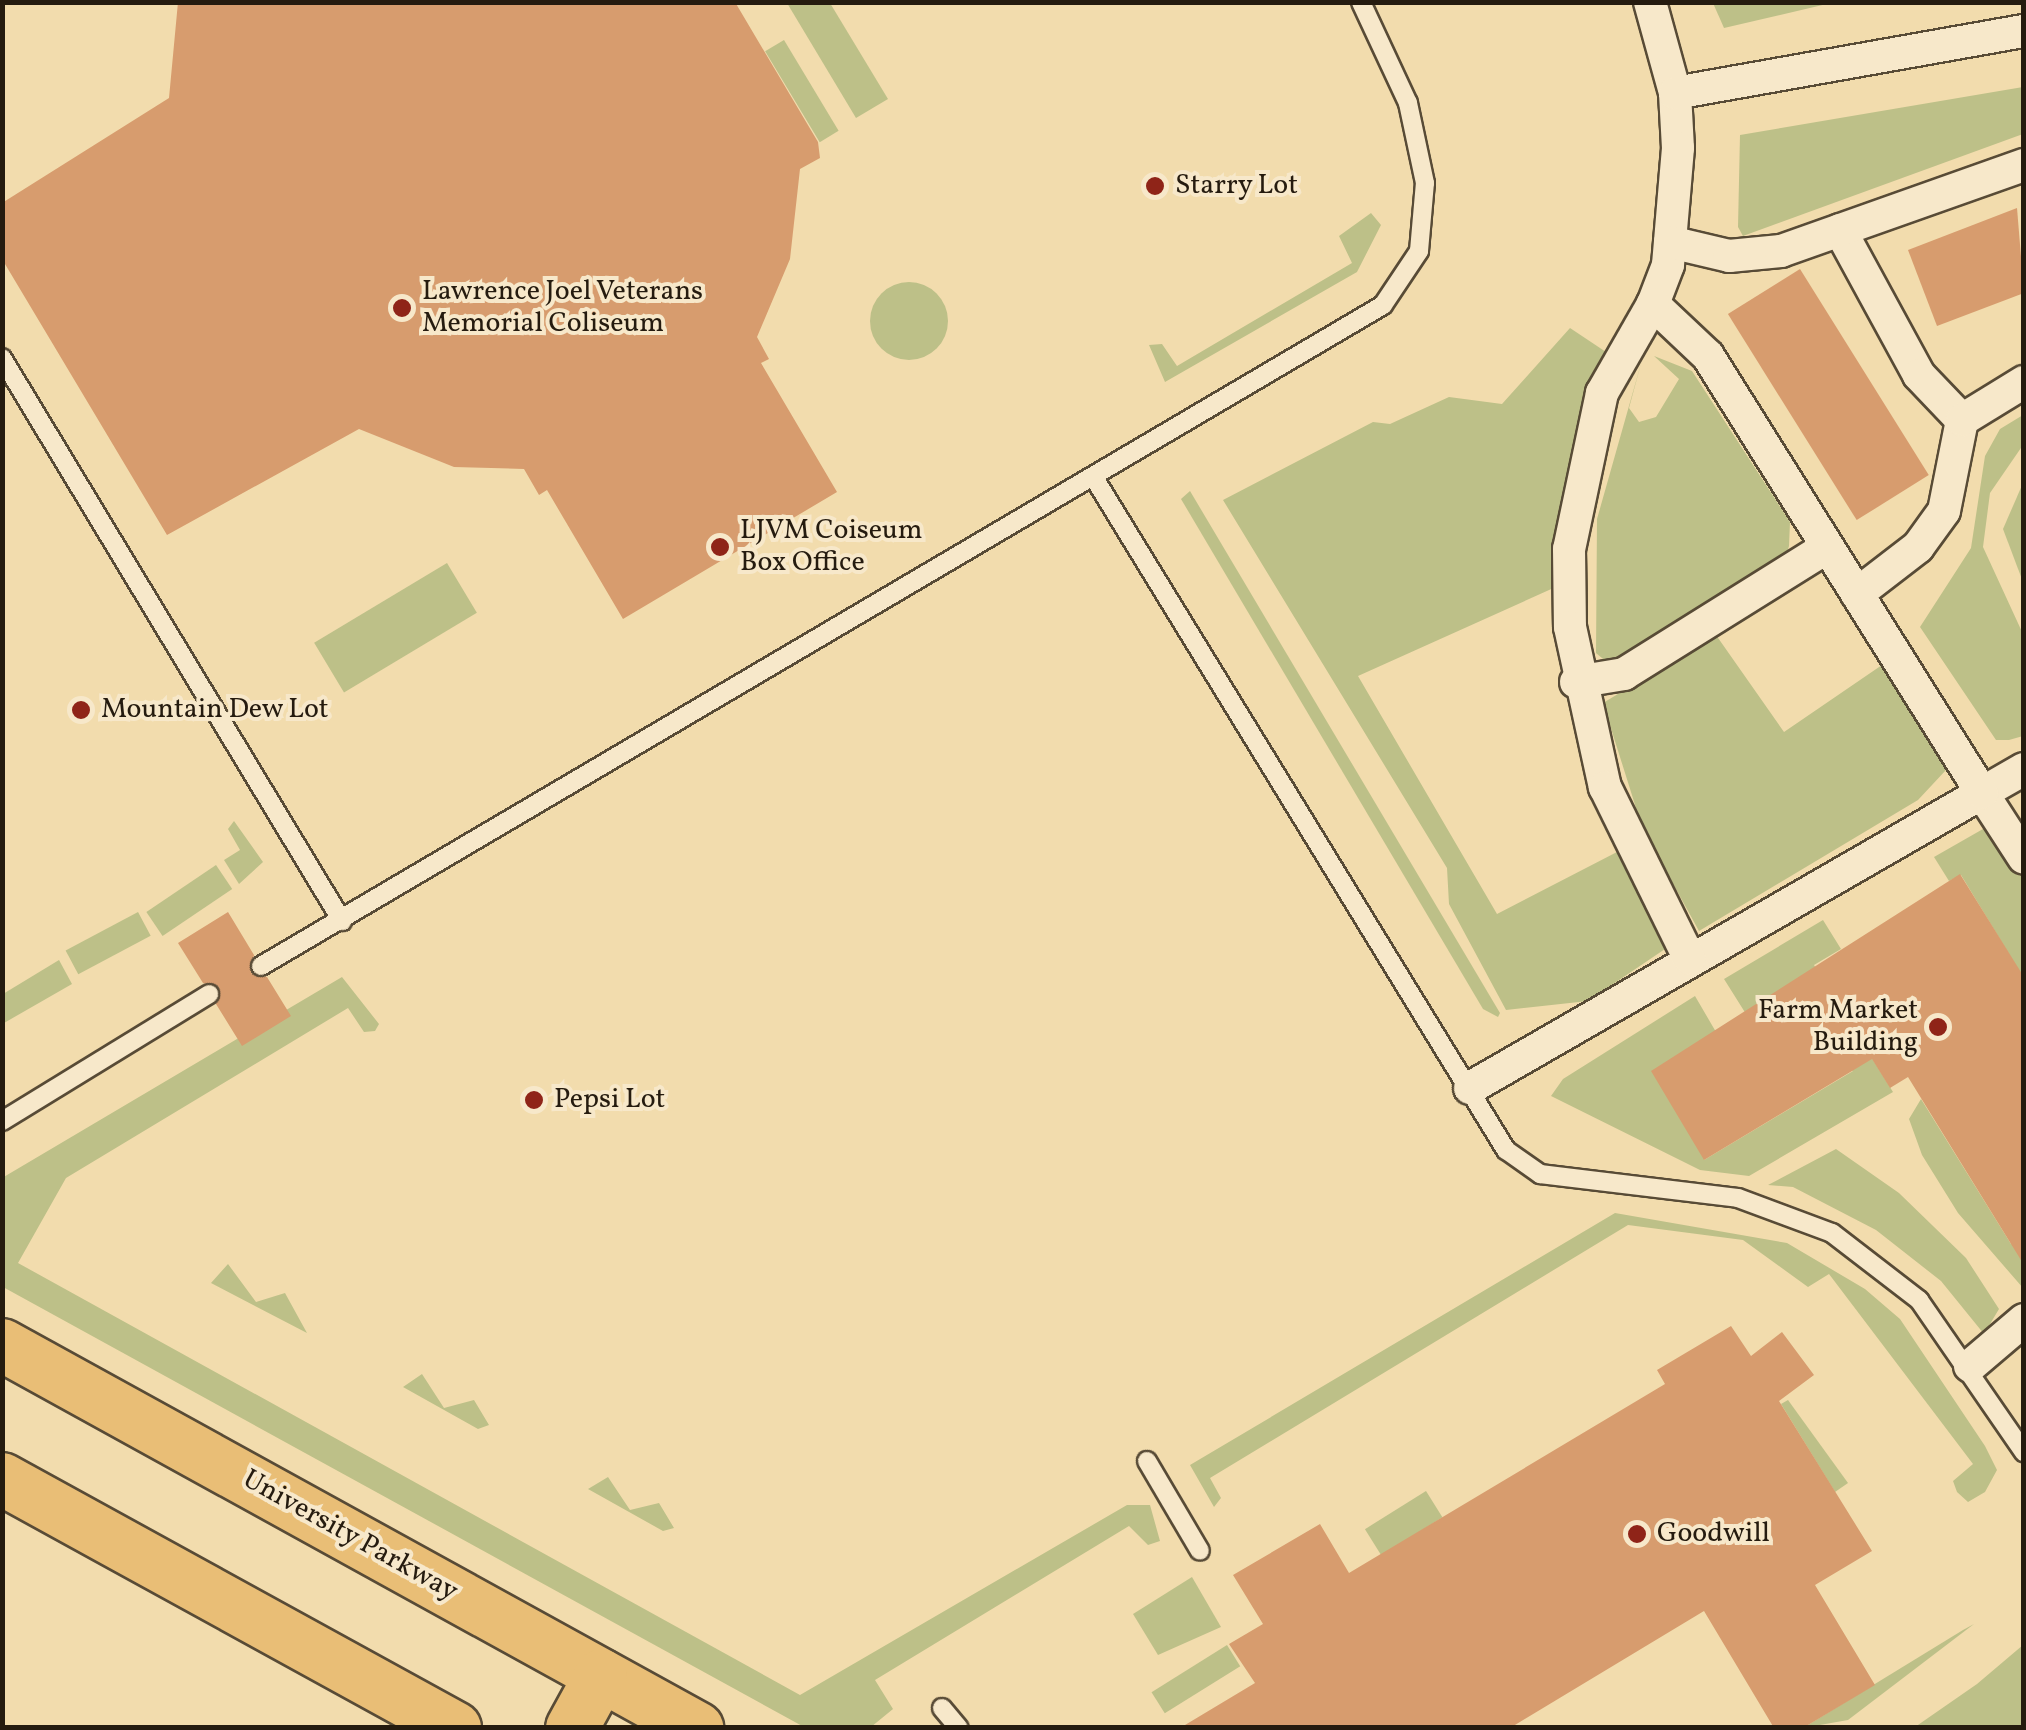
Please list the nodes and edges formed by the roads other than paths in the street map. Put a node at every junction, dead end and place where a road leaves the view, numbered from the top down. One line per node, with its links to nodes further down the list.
1 (1361, 2): 12 (lane)
2 (1650, 2): 4 (street)
3 (2024, 31): 4 (street)
4 (1675, 93): 7 (street)
5 (2024, 166): 6 (street)
6 (1840, 230): 7 (street); 11 (street)
7 (1670, 242): 8 (street)
8 (1653, 304): 13 (street); 15 (street)
9 (2, 358): 19 (lane)
10 (2024, 382): 11 (street)
11 (1962, 420): 14 (street)
12 (1096, 481): 19 (lane); 23 (lane)
13 (1827, 546): 14 (street); 15 (street)
14 (1857, 594): 17 (street)
15 (1576, 682): 20 (street)
16 (2024, 769): 17 (street)
17 (1982, 793): 18 (street); 20 (street)
18 (2024, 858)
19 (342, 921): 21 (lane)
20 (1689, 958): 23 (street)
21 (261, 966)
22 (210, 994): 24 (lane)
23 (1470, 1088): 27 (lane)
24 (2, 1121)
25 (2024, 1320): 27 (street)
26 (2, 1346): 32 (main road, University Parkway)
27 (1970, 1366): 28 (lane)
28 (2024, 1452)
29 (1147, 1461): 31 (lane)
30 (2, 1479): 34 (main road)
31 (1200, 1550)
32 (601, 1675): 35 (main road); 36 (main road, University Parkway)
33 (942, 1708): 37 (lane)
34 (455, 1728)
35 (572, 1728)
36 (697, 1728)
37 (959, 1728)

